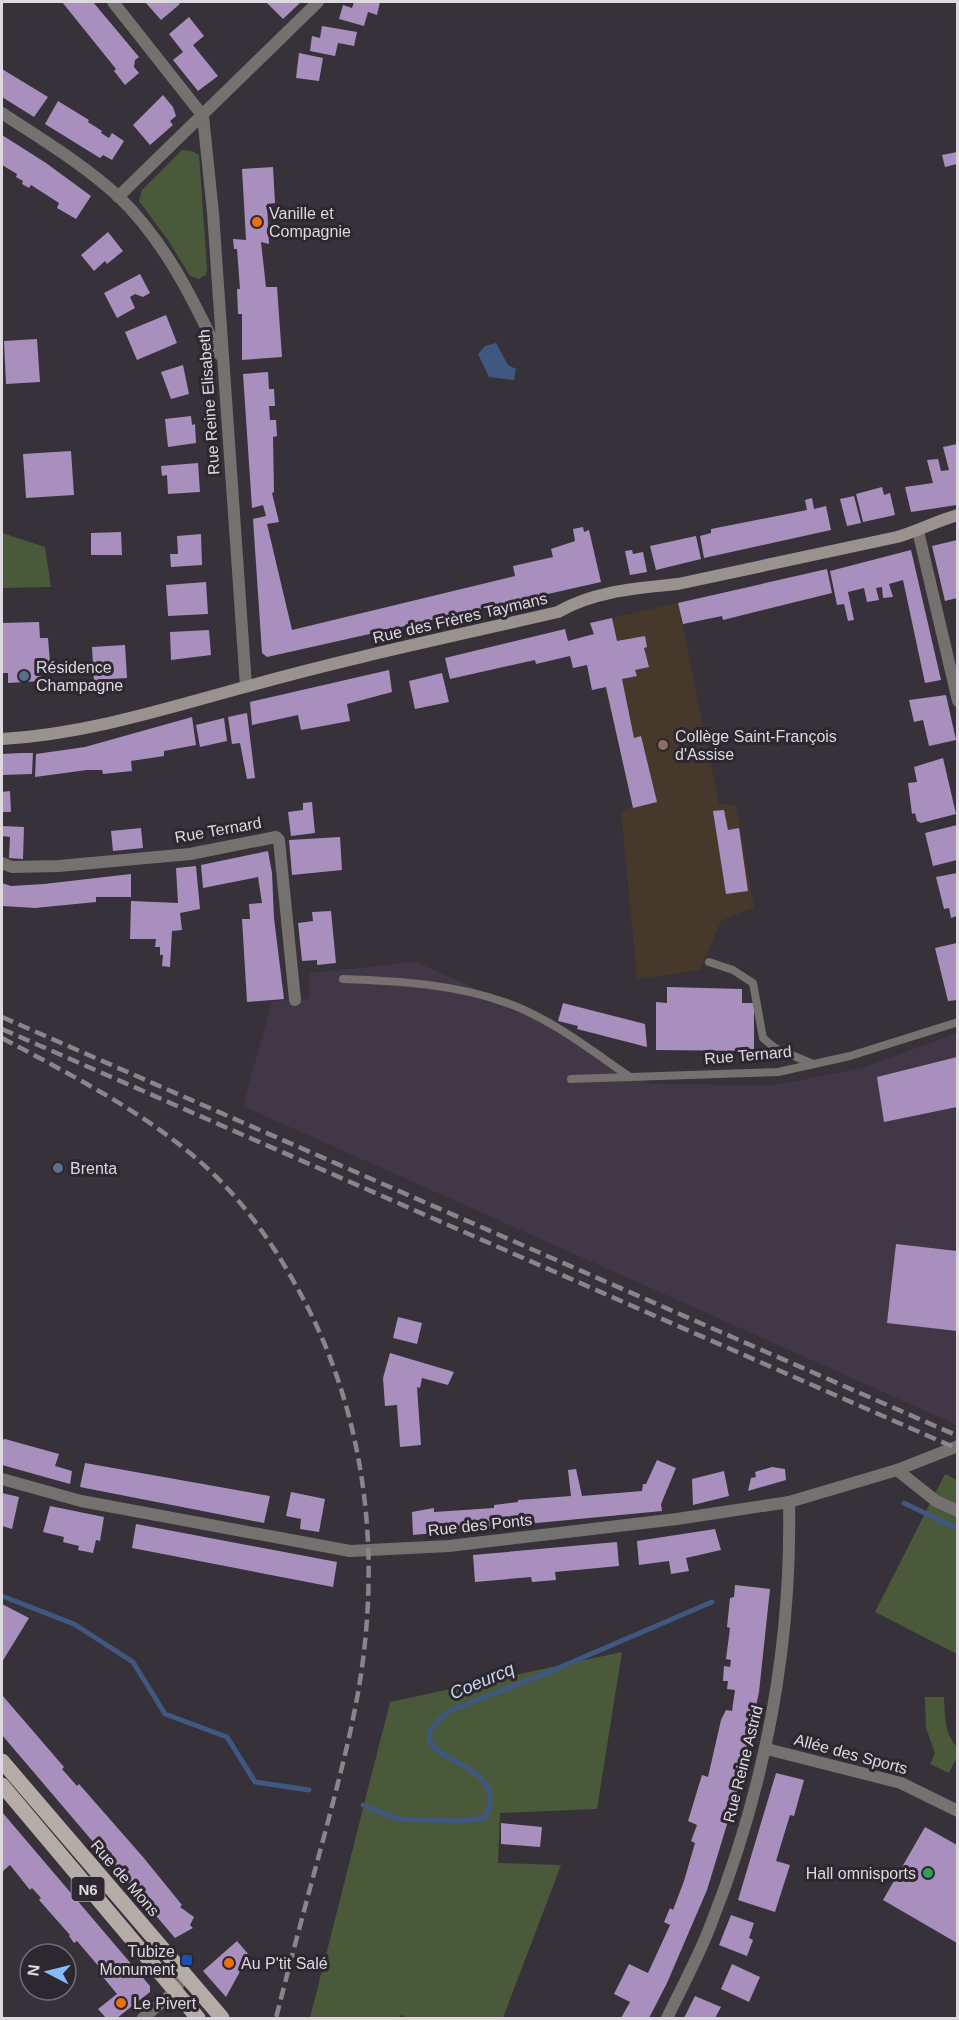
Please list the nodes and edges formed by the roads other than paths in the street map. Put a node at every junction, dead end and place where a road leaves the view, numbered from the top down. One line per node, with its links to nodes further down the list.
1 (113, 2): 4 (street)
2 (318, 2): 4 (street)
3 (2, 113): 5 (street)
4 (203, 116): 5 (street); 6 (street, Rue Reine Elisabeth)
5 (118, 197): 6 (street)
6 (223, 362): 9 (street, Rue Reine Elisabeth)
7 (957, 515): 8 (street, Rue des Frères Taymans)
8 (918, 531): 9 (street, Rue des Frères Taymans); 10 (street)
9 (246, 686): 11 (street, Rue des Frères Taymans)
10 (957, 701)
11 (2, 739)
12 (2, 863): 15 (street, Rue Ternard)
13 (709, 962): 17 (lane)
14 (343, 979): 18 (lane)
15 (295, 1000)
16 (957, 1022): 17 (lane, Rue Ternard)
17 (814, 1064): 18 (lane, Rue Ternard)
18 (630, 1077): 19 (lane, Rue Ternard)
19 (571, 1079)
20 (957, 1446): 21 (street, Rue des Ponts)
21 (897, 1470): 23 (street, Rue des Ponts); 24 (street)
22 (2, 1479): 23 (street, Rue des Ponts)
23 (789, 1502): 25 (street, Rue Reine Astrid)
24 (957, 1511)
25 (767, 1749): 28 (street, Allée des Sports); 34 (street, Rue Reine Astrid)
26 (2, 1761): 29 (main road, Rue de Mons / N6)
27 (2, 1785): 30 (main road, Rue de Mons / N6)
28 (957, 1811)
29 (184, 1975): 30 (street); 33 (main road, Rue de Mons / N6)
30 (174, 1992): 31 (street); 32 (main road, Rue de Mons / N6)
31 (143, 2019)
32 (198, 2019)
33 (222, 2019)
34 (667, 2019)

